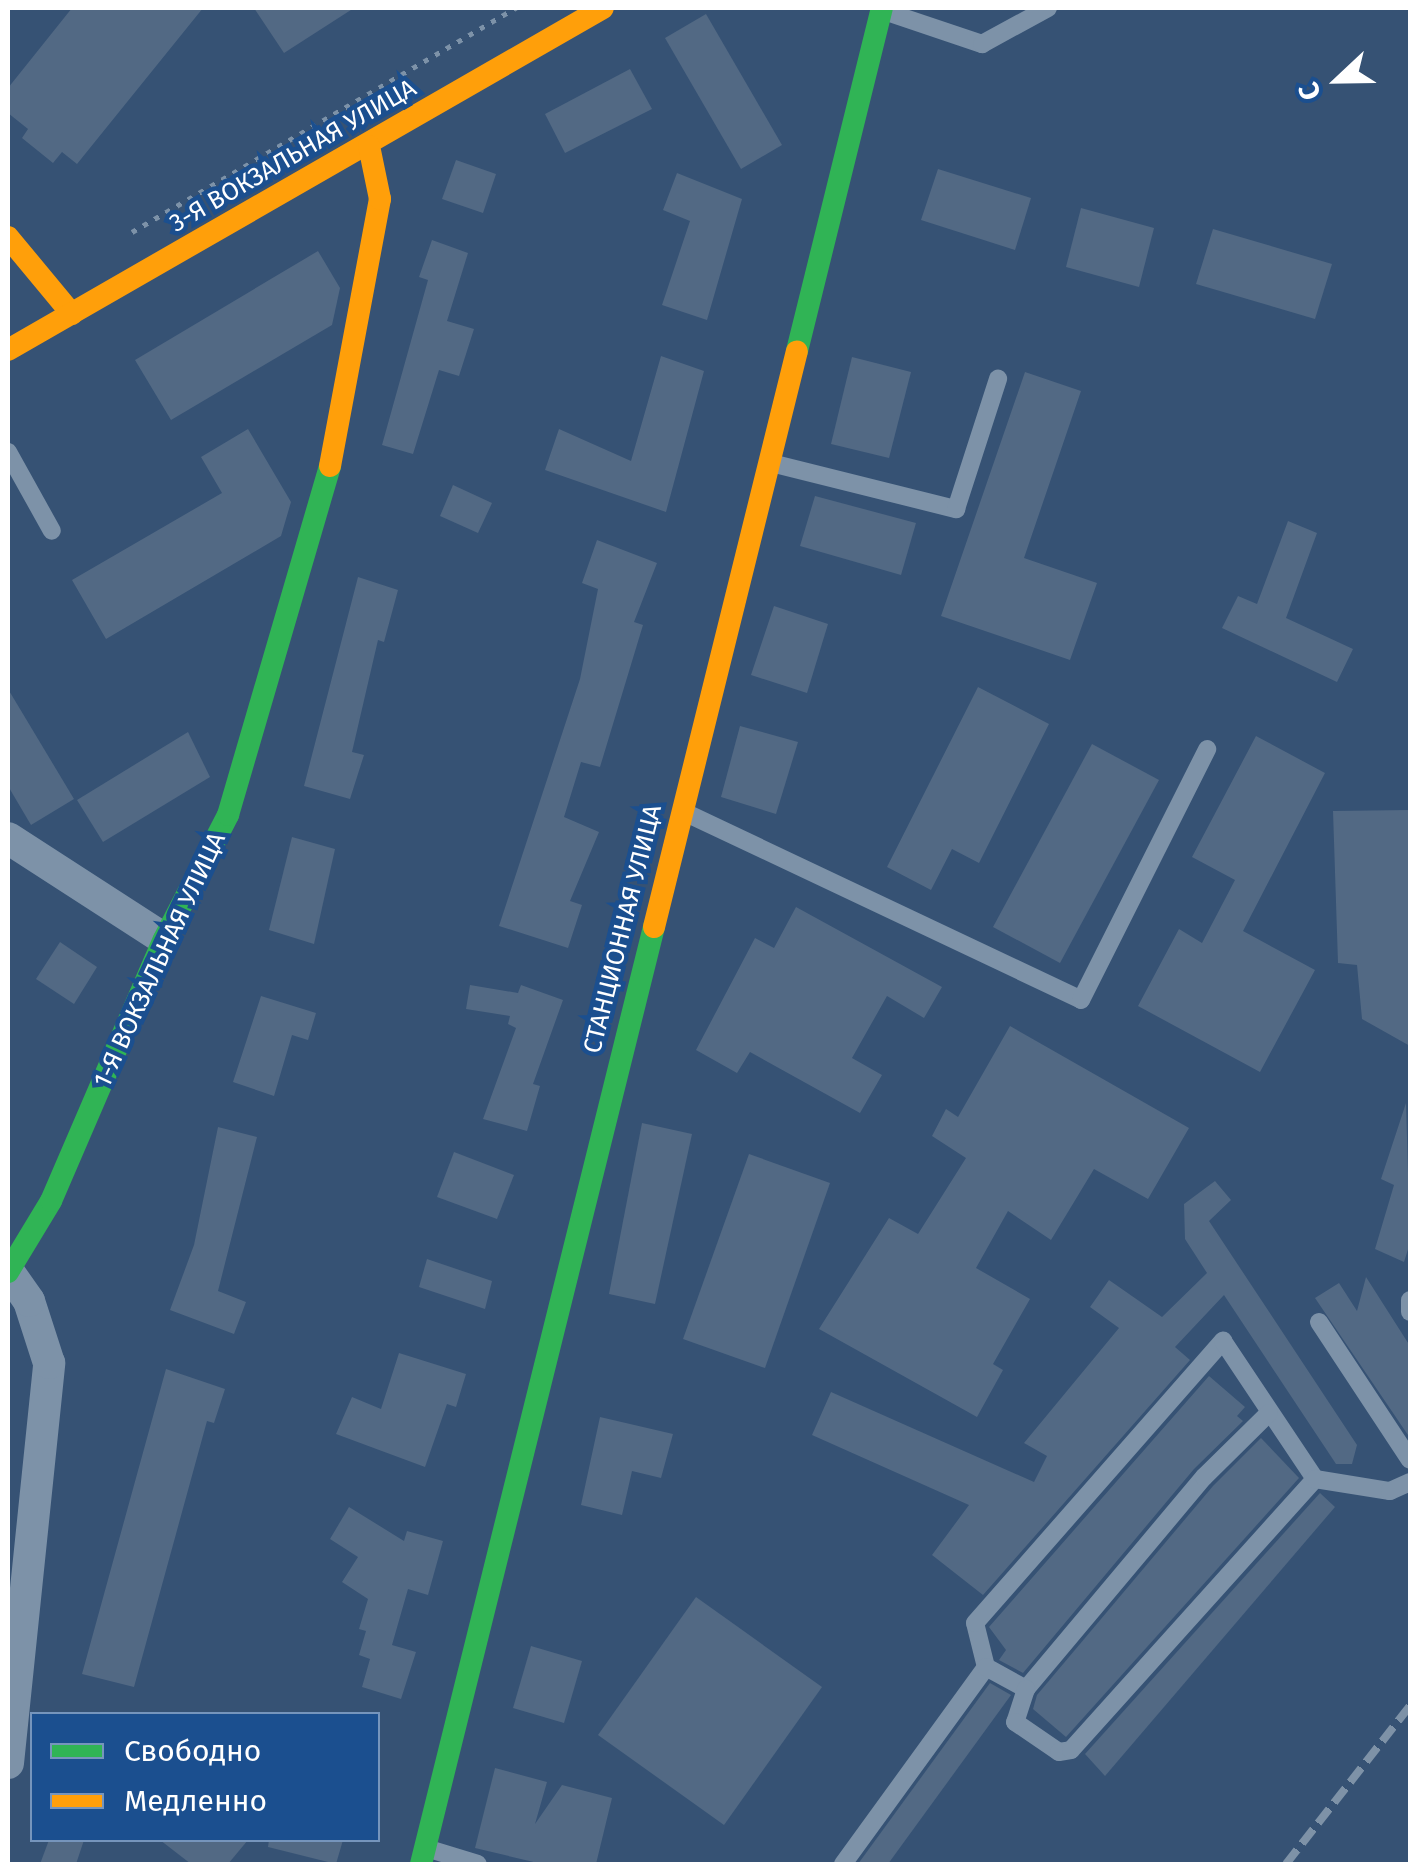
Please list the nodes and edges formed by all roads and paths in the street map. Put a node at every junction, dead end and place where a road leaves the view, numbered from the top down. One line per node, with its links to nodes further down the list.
1 (516, 8): 7 (path)
2 (603, 8): 5 (street, 3-Я ВОКЗАЛЬНАЯ УЛИЦА)
3 (881, 8): 4 (lane); 12 (street, СТАНЦИОННАЯ УЛИЦА)
4 (1048, 8)
5 (369, 146): 8 (street, 3-Я ВОКЗАЛЬНАЯ УЛИЦА); 17 (street, 1-Я ВОКЗАЛЬНАЯ УЛИЦА)
6 (8, 236): 8 (street)
7 (116, 241)
8 (72, 314): 9 (street, 3-Я ВОКЗАЛЬНАЯ УЛИЦА)
9 (8, 350)
10 (998, 379): 12 (lane)
11 (8, 452): 13 (lane)
12 (766, 461): 15 (street, СТАНЦИОННАЯ УЛИЦА)
13 (52, 531)
14 (1207, 749): 15 (lane)
15 (680, 810): 29 (street, СТАНЦИОННАЯ УЛИЦА)
16 (8, 838): 17 (street)
17 (164, 939): 18 (street, 1-Я ВОКЗАЛЬНАЯ УЛИЦА)
18 (8, 1270): 28 (street, 1-Я ВОКЗАЛЬНАЯ УЛИЦА)
19 (1410, 1300): 20 (lane)
20 (1410, 1312)
21 (1318, 1322): 23 (lane)
22 (1269, 1414): 24 (lane); 26 (lane); 27 (lane)
23 (1410, 1460)
24 (1315, 1479): 25 (lane); 27 (lane)
25 (1410, 1482)
26 (986, 1667): 27 (lane); 31 (lane)
27 (1026, 1689)
28 (8, 1763)
29 (424, 1856): 30 (lane)
30 (478, 1864)
31 (843, 1864)

